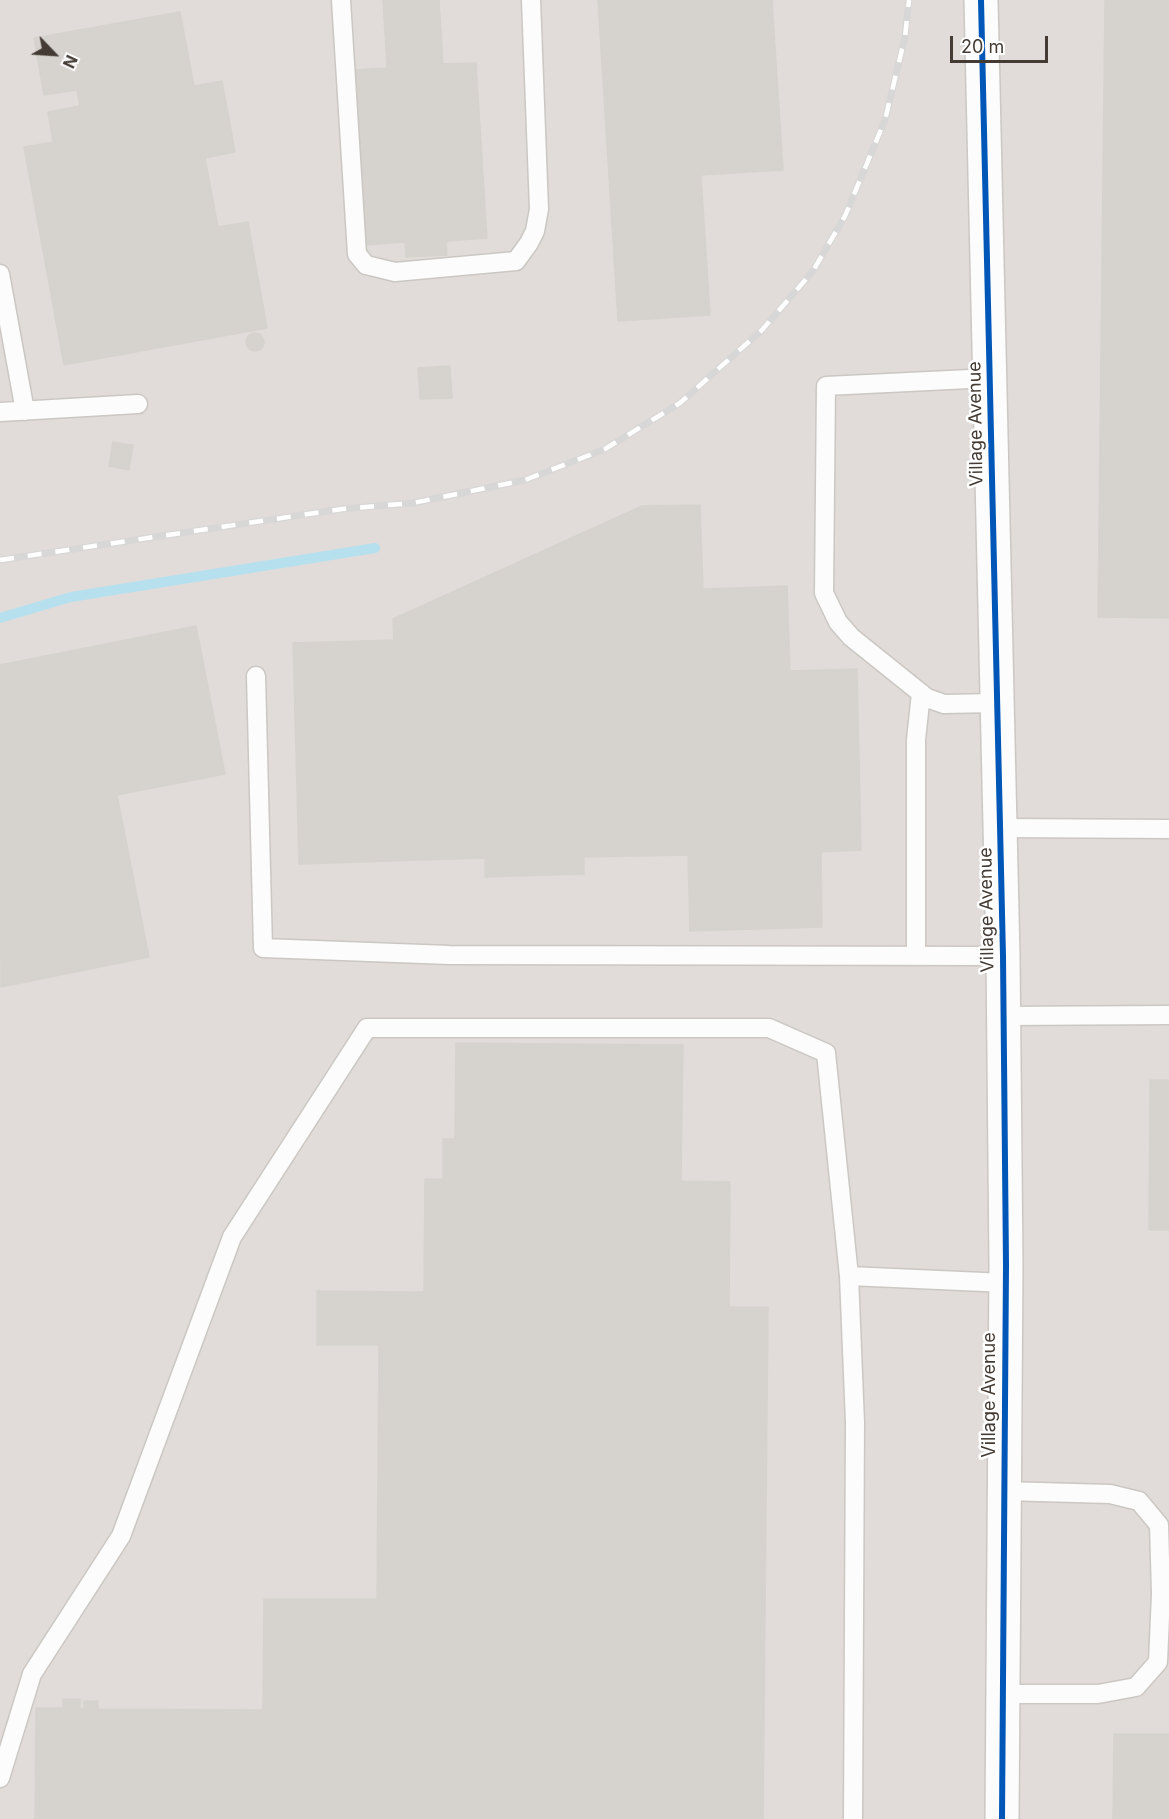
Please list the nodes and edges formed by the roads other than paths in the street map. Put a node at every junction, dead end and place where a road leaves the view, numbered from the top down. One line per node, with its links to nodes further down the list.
1 (341, 0): 2 (lane)
2 (531, 0)
3 (981, 0): 5 (street, Village Avenue)
4 (0, 274): 7 (lane)
5 (990, 378): 10 (lane); 11 (street, Village Avenue)
6 (138, 404): 7 (lane)
7 (25, 411): 8 (lane)
8 (0, 412)
9 (256, 676): 14 (lane)
10 (921, 693): 11 (lane); 14 (lane)
11 (997, 703): 12 (street, Village Avenue)
12 (1000, 828): 13 (lane); 15 (street, Village Avenue)
13 (1169, 829)
14 (916, 956): 15 (lane)
15 (1003, 956): 16 (street, Village Avenue)
16 (1003, 1016): 17 (lane); 19 (street, Village Avenue)
17 (1169, 1016)
18 (849, 1276): 19 (lane); 22 (lane); 23 (lane)
19 (1006, 1283): 20 (street, Village Avenue)
20 (1004, 1491): 21 (street, Village Avenue); 21 (lane)
21 (1003, 1694): 24 (street, Village Avenue)
22 (0, 1778)
23 (853, 1819)
24 (1002, 1819)

